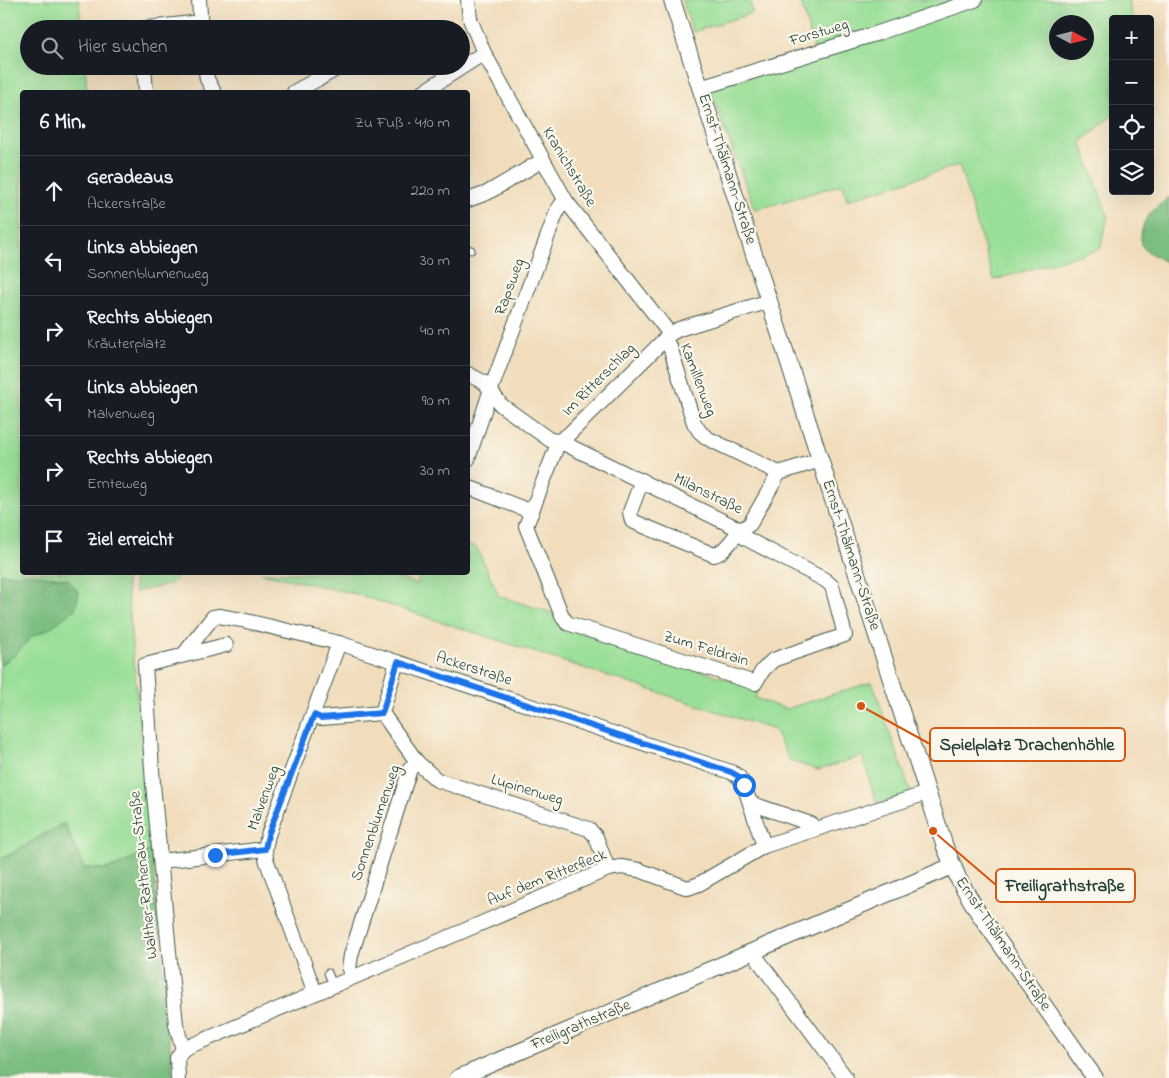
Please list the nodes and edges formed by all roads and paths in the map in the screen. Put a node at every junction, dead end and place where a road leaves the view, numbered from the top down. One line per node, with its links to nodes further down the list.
1 (199, 0): 5 (street)
2 (468, 0): 6 (street, Kranichstraße)
3 (672, 0): 12 (street, Ernst-Thälmann-Straße)
4 (975, 0): 12 (street, Forstweg)
5 (200, 20)
6 (484, 53): 7 (street); 17 (street, Kranichstraße)
7 (470, 62)
8 (145, 75): 13 (street)
9 (206, 75): 14 (street)
10 (314, 75): 15 (street)
11 (450, 75): 16 (street)
12 (700, 88): 20 (street, Ernst-Thälmann-Straße)
13 (146, 90)
14 (213, 90)
15 (296, 90)
16 (426, 90)
17 (543, 160): 18 (street); 19 (street, Kranichstraße)
18 (470, 199)
19 (566, 202): 21 (street, Kranichstraße); 23 (street, Rapsweg)
20 (770, 301): 21 (street, Im Ritterschlag); 26 (street, Ernst-Thälmann-Straße)
21 (667, 338): 24 (street, Im Ritterschlag); 27 (street, Kamillenweg)
22 (470, 375): 23 (street, Im Ritterschlag)
23 (491, 389): 24 (street, Im Ritterschlag); 25 (street, Rapsweg)
24 (559, 441): 28 (street, Milanstraße); 30 (street)
25 (470, 453)
26 (820, 460): 27 (street); 39 (street, Ernst-Thälmann-Straße)
27 (779, 473): 31 (street, Milanstraße)
28 (642, 480): 31 (street, Milanstraße); 31 (street)
29 (470, 489): 30 (street)
30 (532, 512): 31 (street, Zum Feldrain)
31 (741, 530)
32 (339, 644): 34 (street, Ackerstraße); 35 (street, Ackerstraße); 37 (street, Malvenweg)
33 (226, 645): 34 (street)
34 (184, 654): 44 (street, Walther-Rathenau-Straße)
35 (398, 662): 36 (street); 40 (street, Ackerstraße)
36 (382, 713): 37 (street); 38 (street, Sonnenblumenweg)
37 (314, 715): 43 (street, Malvenweg)
38 (417, 762): 46 (street, Lupinenweg); 48 (street, Sonnenblumenweg)
39 (926, 794): 41 (street, Auf dem Ritterfleck); 45 (street, Ernst-Thälmann-Straße)
40 (750, 803): 41 (street); 42 (street, Ackerstraße)
41 (814, 830): 42 (street, Auf dem Ritterfleck)
42 (764, 846): 46 (street, Auf dem Ritterfleck)
43 (265, 849): 44 (street); 49 (street, Malvenweg)
44 (160, 861): 50 (street, Walther-Rathenau-Straße)
45 (952, 866): 47 (street, Freiligrathstraße); 54 (street, Ernst-Thälmann-Straße)
46 (608, 869): 48 (street, Auf dem Ritterfleck)
47 (755, 951): 52 (street, Freiligrathstraße); 53 (street)
48 (353, 977): 49 (street, Auf dem Ritterfleck)
49 (315, 993): 50 (street, Auf dem Ritterfleck)
50 (183, 1049): 51 (street, Walther-Rathenau-Straße)
51 (178, 1078)
52 (458, 1078)
53 (846, 1078)
54 (1095, 1078)

